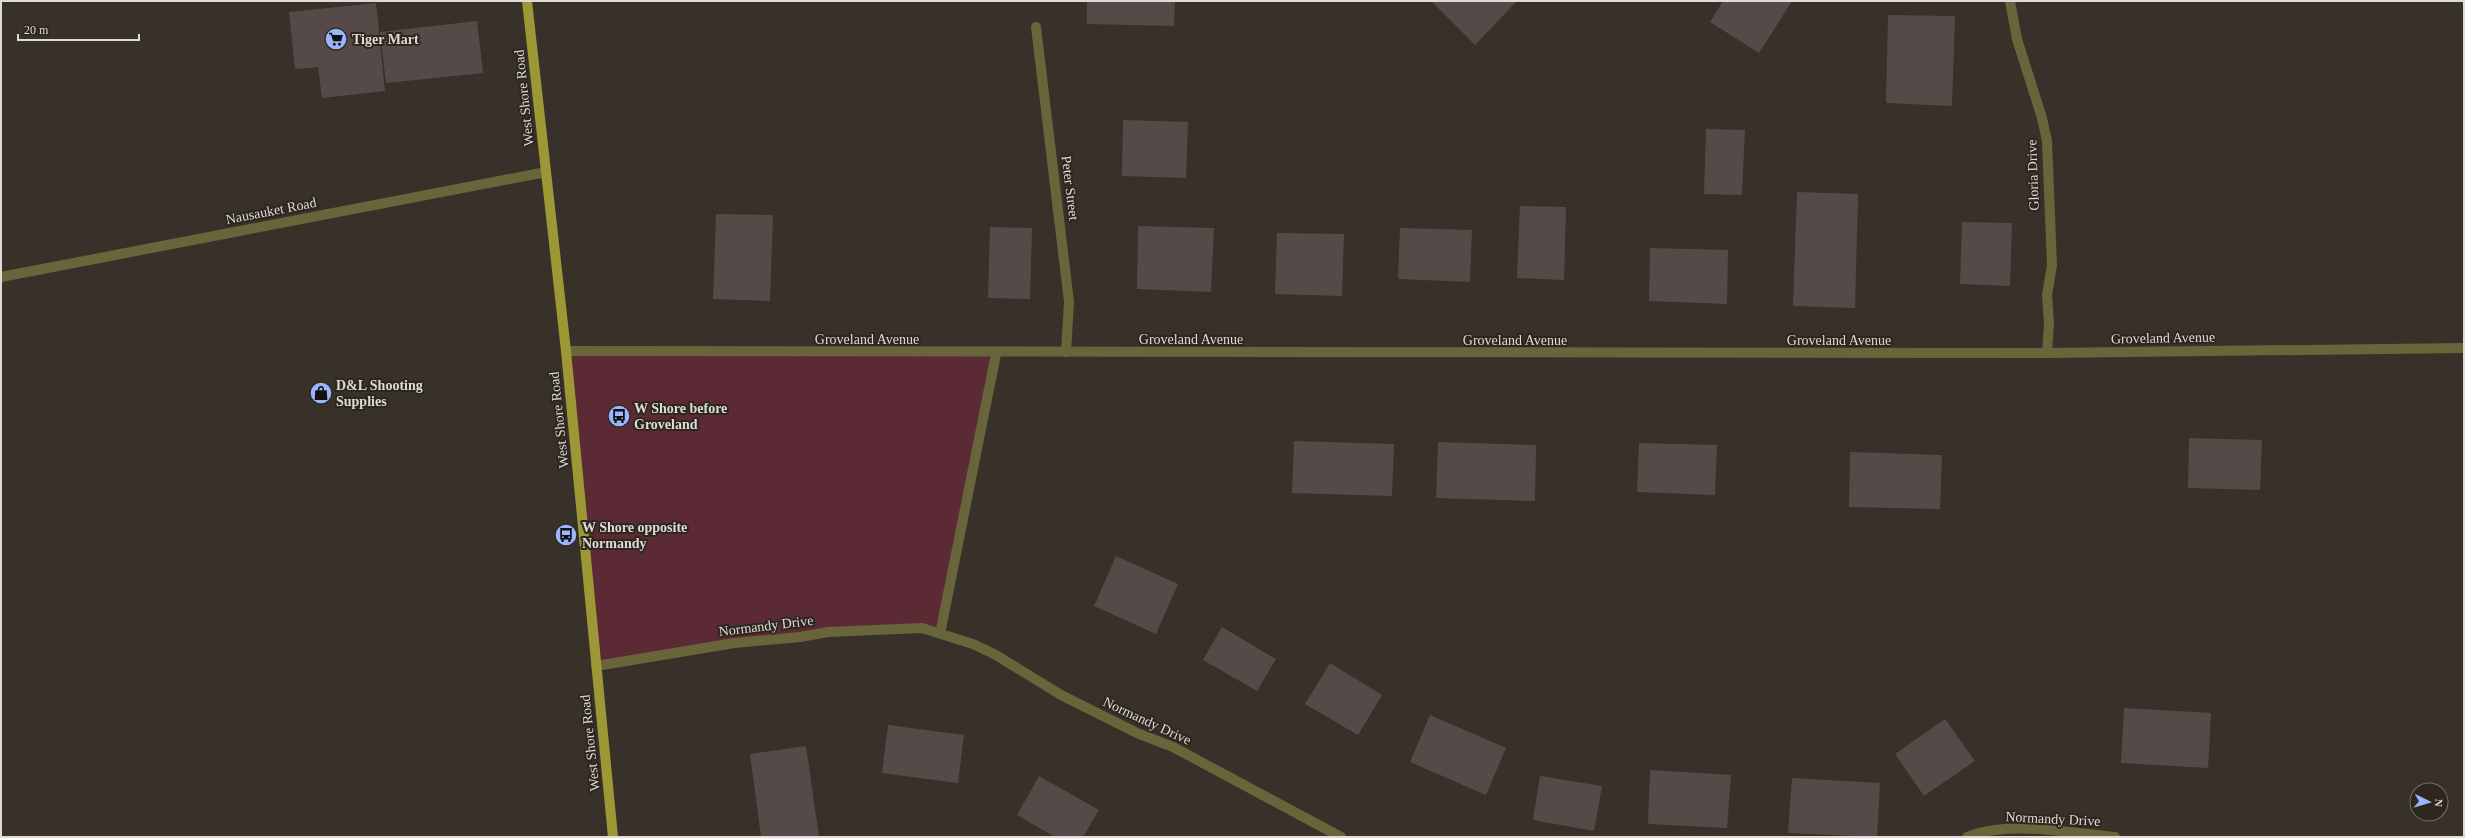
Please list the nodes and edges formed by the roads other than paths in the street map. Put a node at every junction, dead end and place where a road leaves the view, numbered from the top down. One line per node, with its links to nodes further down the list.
1 (527, 1): 4 (main road, West Shore Road)
2 (2010, 1): 9 (street, Gloria Drive)
3 (1036, 28): 8 (street, Peter Street)
4 (546, 172): 5 (street, Nausauket Road); 7 (main road, West Shore Road)
5 (1, 277)
6 (2464, 348): 9 (street, Groveland Avenue)
7 (566, 351): 10 (street, Groveland Avenue); 12 (main road, West Shore Road)
8 (1066, 352): 9 (street, Groveland Avenue); 10 (street, Groveland Avenue)
9 (2047, 353)
10 (996, 354): 11 (street)
11 (940, 634): 12 (street, Normandy Drive); 14 (street, Normandy Drive)
12 (596, 666): 13 (main road, West Shore Road)
13 (613, 837)
14 (1340, 837)
15 (1967, 837): 16 (street, Normandy Drive)
16 (2115, 837)

